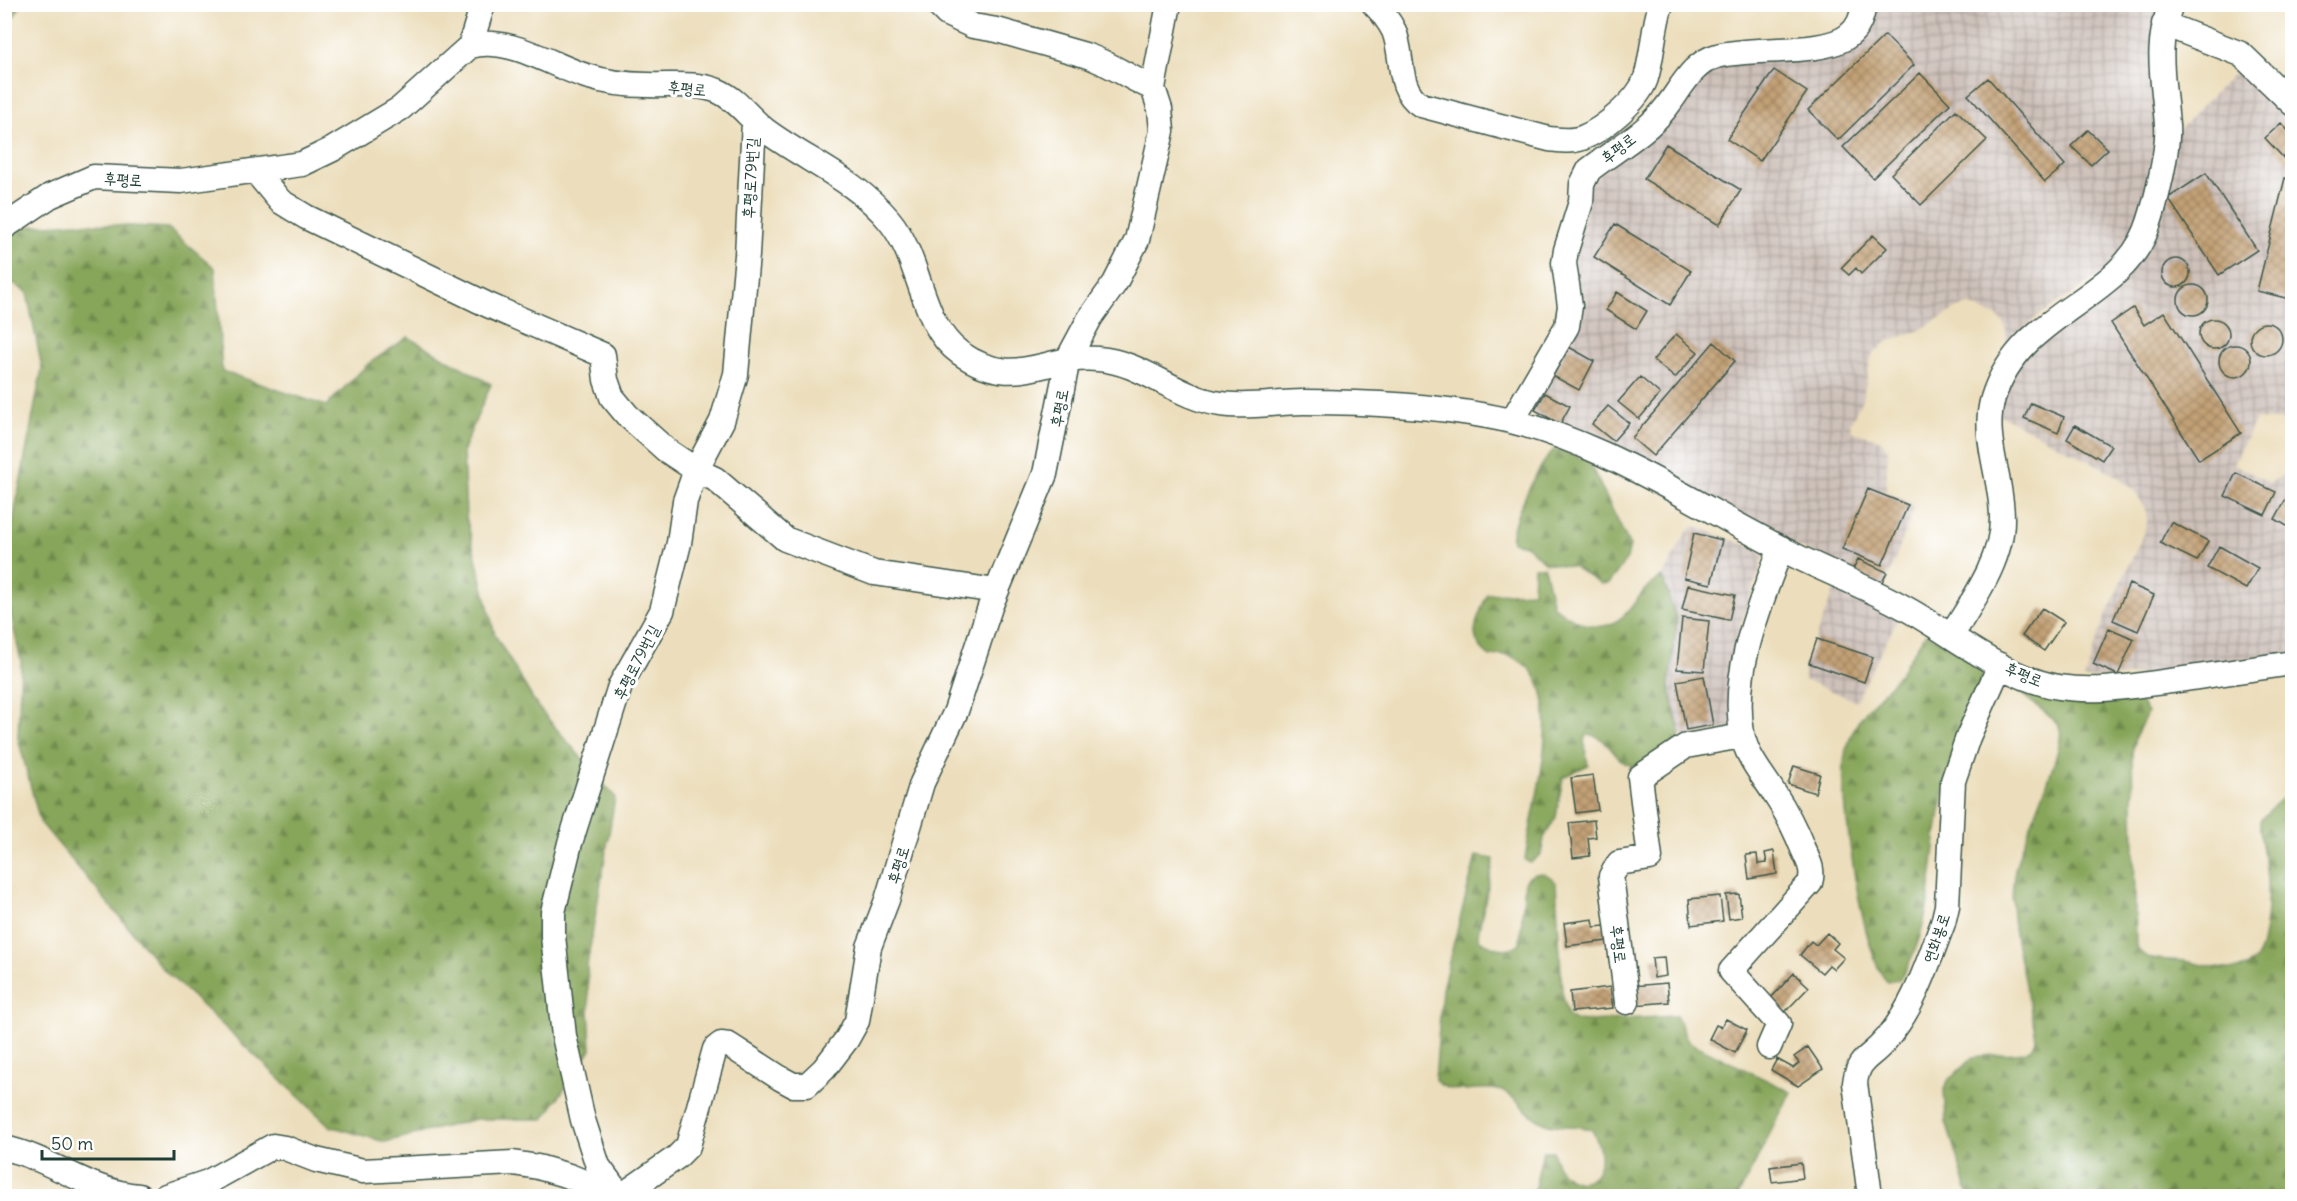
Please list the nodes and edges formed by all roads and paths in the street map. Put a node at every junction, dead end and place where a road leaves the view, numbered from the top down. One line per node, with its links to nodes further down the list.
1 (483, 4): 8 (street)
2 (937, 4): 9 (street)
3 (1169, 4): 9 (street, 후평로)
4 (1374, 4): 5 (street)
5 (1660, 4)
6 (1864, 4): 15 (street, 후평로)
7 (2168, 14): 10 (street); 19 (street)
8 (470, 46): 11 (street, 후평로); 12 (street, 후평로)
9 (1153, 88): 14 (street, 후평로)
10 (2292, 103)
11 (754, 122): 14 (street, 후평로); 16 (street, 후평로79번길)
12 (256, 172): 13 (street, 후평로); 16 (street)
13 (4, 227)
14 (1068, 359): 15 (street, 후평로); 18 (street, 후평로)
15 (1512, 421): 17 (street, 후평로)
16 (696, 470): 18 (street); 28 (street, 후평로79번길)
17 (1782, 548): 19 (street, 후평로); 22 (street)
18 (996, 591): 28 (street, 후평로)
19 (1952, 635): 21 (street, 후평로)
20 (2292, 663): 21 (street, 후평로)
21 (2000, 664): 29 (street, 연화봉로)
22 (1742, 736): 23 (street, 후평로); 24 (street)
23 (1627, 1002)
24 (1769, 1047)
25 (4, 1148): 26 (street)
26 (139, 1197)
27 (166, 1197): 28 (street)
28 (620, 1197)
29 (1870, 1197)

